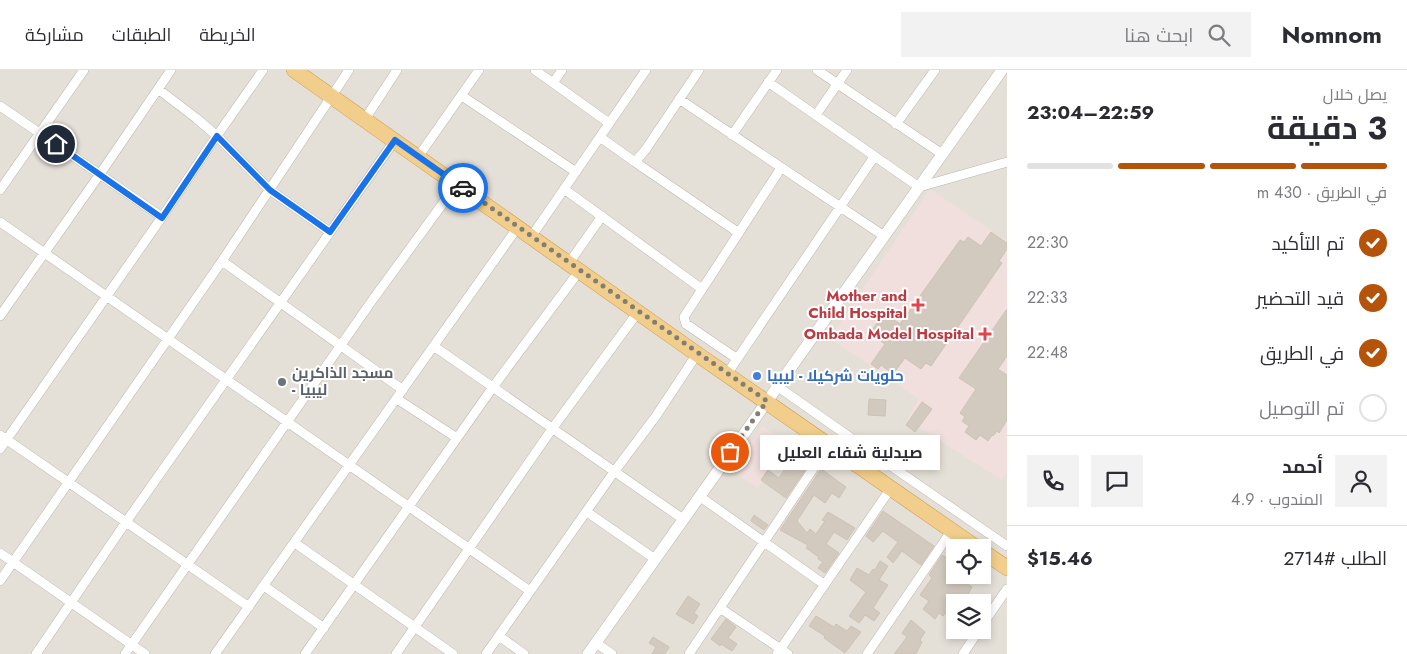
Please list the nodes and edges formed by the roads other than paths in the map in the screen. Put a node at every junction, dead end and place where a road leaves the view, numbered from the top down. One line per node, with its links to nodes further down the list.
1 (84, 70): 29 (street)
2 (171, 70): 20 (street)
3 (263, 70): 31 (street)
4 (294, 70): 21 (highway)
5 (349, 70): 21 (street)
6 (397, 70): 26 (street)
7 (479, 70): 22 (street)
8 (535, 70): 18 (street)
9 (562, 70): 18 (street)
10 (646, 70): 27 (street)
11 (699, 70): 23 (street)
12 (777, 70): 17 (street)
13 (816, 70): 19 (street)
14 (848, 70): 19 (street)
15 (935, 70): 28 (street)
16 (1002, 70): 34 (street)
17 (768, 82): 25 (street); 30 (street)
18 (553, 83): 27 (street)
19 (837, 85): 25 (street); 28 (street)
20 (158, 89): 31 (street); 41 (street)
21 (332, 96): 26 (highway); 46 (street)
22 (462, 96): 35 (street); 40 (street)
23 (679, 100): 30 (street); 37 (street)
24 (0, 106): 29 (street)
25 (816, 115): 36 (street)
26 (366, 119): 33 (highway)
27 (609, 123): 32 (street)
28 (896, 124): 34 (street)
29 (41, 134): 41 (street); 45 (street)
30 (732, 135): 39 (street)
31 (217, 136): 46 (street); 49 (street)
32 (600, 138): 37 (street); 40 (street)
33 (395, 140): 35 (highway); 51 (street)
34 (942, 154): 43 (street)
35 (418, 157): 42 (highway)
36 (874, 157): 43 (street); 47 (street)
37 (634, 162): 53 (street)
38 (1007, 162): 43 (street)
39 (781, 168): 47 (street); 53 (street)
40 (576, 172): 44 (street)
41 (100, 174): 49 (street); 55 (street)
42 (457, 184): 52 (highway); 64 (street)
43 (919, 187): 54 (street)
44 (564, 189): 48 (street); 52 (street)
45 (0, 190)
46 (270, 190): 51 (street); 56 (street)
47 (840, 207): 54 (street); 67 (street)
48 (602, 216): 57 (street); 58 (street)
49 (162, 218): 59 (street)
50 (0, 222): 55 (street)
51 (330, 232): 60 (street)
52 (524, 232): 57 (highway); 65 (street)
53 (739, 233): 58 (street)
54 (884, 236): 70 (street)
55 (44, 253): 59 (street); 62 (street)
56 (222, 261): 60 (street); 63 (street)
57 (574, 267): 61 (highway); 71 (street)
58 (702, 289): 67 (street)
59 (107, 296): 63 (street); 77 (street)
60 (279, 303): 64 (street); 69 (street)
61 (638, 312): 66 (highway); 76 (street)
62 (0, 316)
63 (168, 338): 69 (street); 83 (street)
64 (340, 346): 72 (street); 75 (street)
65 (435, 347): 71 (street); 72 (street)
66 (697, 354): 68 (highway); 82 (street)
67 (736, 358): 68 (street)
68 (727, 374): 74 (highway)
69 (226, 379): 75 (street); 89 (street)
70 (777, 386): 74 (street); 94 (street)
71 (493, 387): 76 (street); 78 (street)
72 (403, 390): 73 (street)
73 (397, 399): 78 (street); 81 (street)
74 (767, 401): 79 (highway); 85 (street)
75 (288, 421): 81 (street); 100 (street)
76 (552, 428): 82 (street); 95 (street)
77 (3, 437): 80 (street); 83 (street)
78 (457, 438): 86 (street)
79 (829, 445): 84 (highway); 93 (street)
80 (0, 449)
81 (350, 464): 86 (street); 92 (street)
82 (614, 472): 87 (street); 88 (street)
83 (69, 482): 89 (street); 99 (street)
84 (891, 488): 90 (highway); 104 (street)
85 (699, 496): 88 (street); 93 (street)
86 (410, 506): 95 (street); 103 (street)
87 (587, 512): 98 (street); 107 (street)
88 (683, 519): 98 (street)
89 (126, 522): 100 (street); 108 (street)
90 (952, 530): 91 (highway); 132 (street)
91 (964, 539)
92 (295, 543): 103 (street); 105 (street)
93 (764, 543): 104 (street); 110 (street)
94 (1007, 546)
95 (469, 547): 107 (street); 112 (street)
96 (0, 553): 99 (street)
97 (991, 557): 101 (highway)
98 (655, 559): 116 (street)
99 (13, 562): 102 (street); 108 (street)
100 (188, 564): 109 (street); 117 (street)
101 (1007, 568)
102 (0, 581)
103 (354, 585): 112 (street); 113 (street)
104 (825, 585): 119 (street)
105 (264, 586): 109 (street); 113 (street)
106 (1007, 589): 111 (street)
107 (530, 591): 114 (street)
108 (72, 603): 117 (street); 120 (street)
109 (249, 607): 123 (street)
110 (720, 608): 119 (street); 131 (street)
111 (991, 612)
112 (414, 627): 125 (street); 126 (street)
113 (324, 628): 118 (street)
114 (498, 636): 127 (street); 128 (street)
115 (973, 639): 133 (street)
116 (596, 643): 129 (street); 130 (street)
117 (132, 645): 121 (street); 122 (street)
118 (307, 651): 124 (street)
119 (782, 652)
120 (36, 654)
121 (126, 654)
122 (145, 654)
123 (215, 654)
124 (317, 654)
125 (396, 654)
126 (453, 654)
127 (486, 654)
128 (524, 654)
129 (588, 654)
130 (612, 654)
131 (689, 654)
132 (867, 654)
133 (963, 654)

